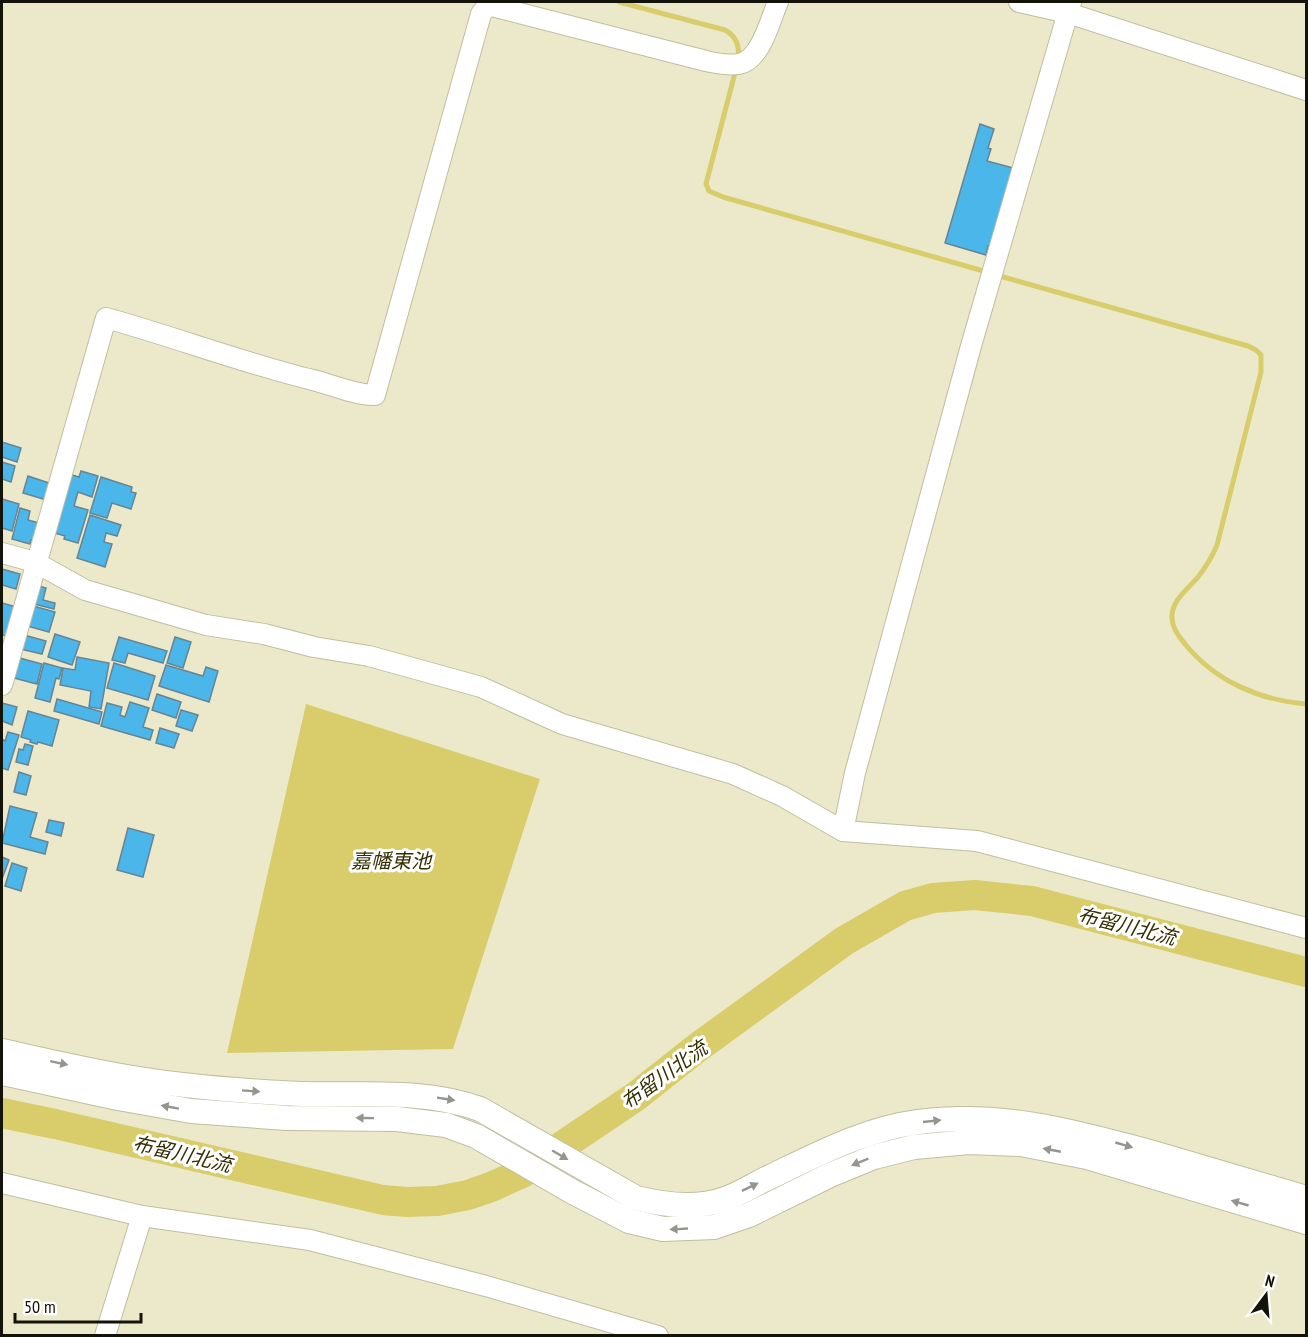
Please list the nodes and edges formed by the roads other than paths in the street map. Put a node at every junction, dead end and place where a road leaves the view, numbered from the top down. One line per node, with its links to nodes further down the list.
1 (778, 2): 6 (street)
2 (1019, 2): 3 (street)
3 (1070, 8): 4 (street); 8 (street)
4 (1306, 90)
5 (2, 553): 6 (street)
6 (35, 562): 7 (street); 8 (street)
7 (2, 685)
8 (843, 831): 9 (street)
9 (1306, 928)
10 (2, 1051): 13 (street, one-way to 13)
11 (2, 1073): 15 (street, one-way to 11)
12 (2, 1183): 14 (street)
13 (1306, 1198)
14 (142, 1216): 16 (street); 17 (street)
15 (1306, 1222)
16 (105, 1335)
17 (658, 1335)

